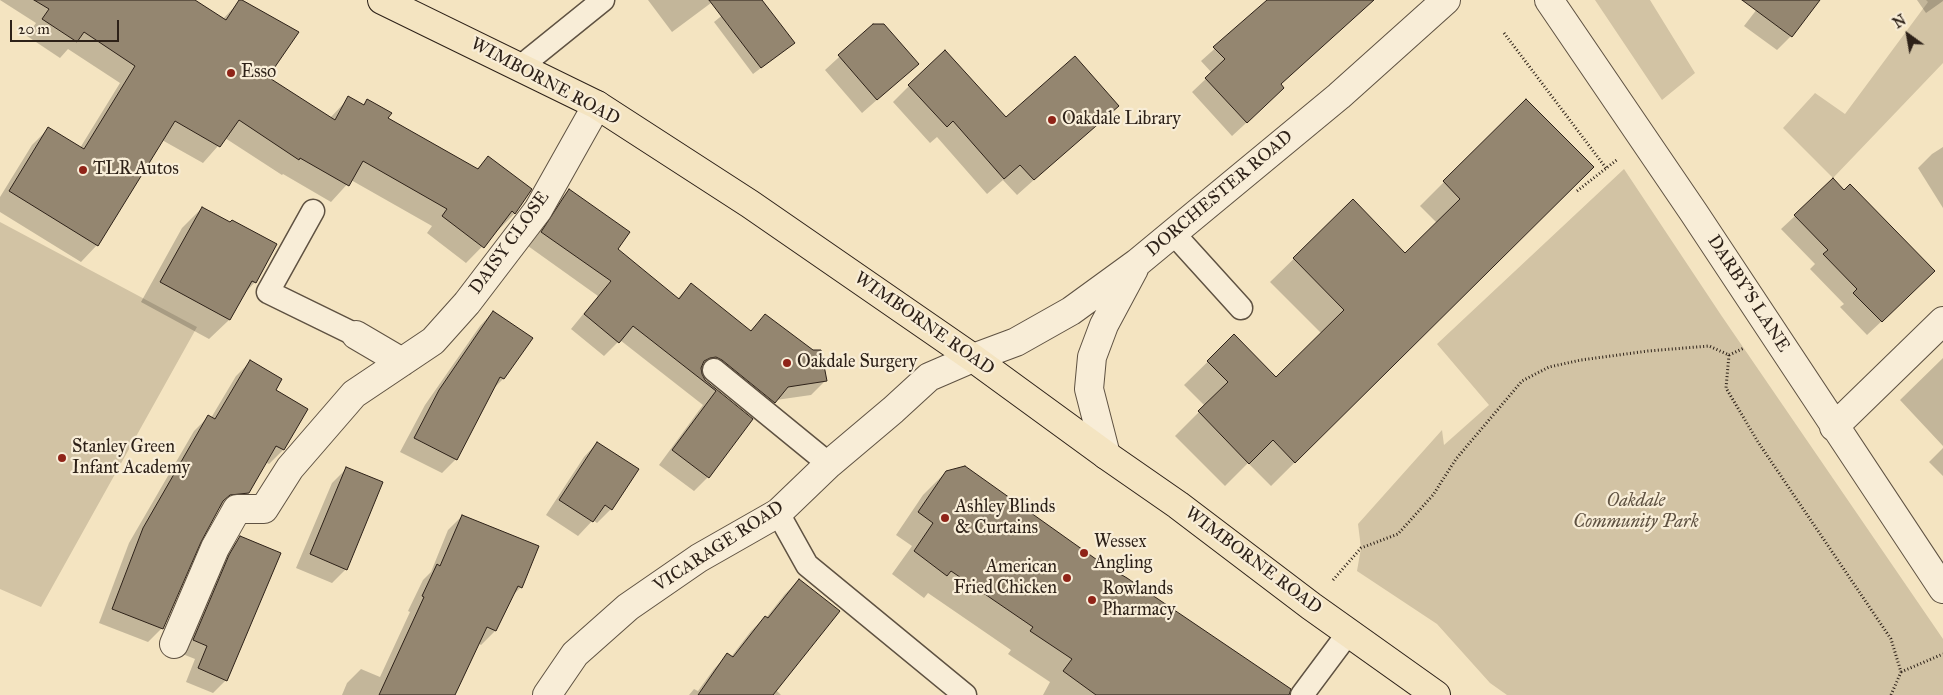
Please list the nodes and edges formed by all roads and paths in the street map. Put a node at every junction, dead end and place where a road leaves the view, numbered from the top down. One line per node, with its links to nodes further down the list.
1 (382, 0): 6 (highway, WIMBORNE ROAD)
2 (603, 0): 6 (lane)
3 (1446, 0): 10 (street, DORCHESTER ROAD)
4 (1550, 0): 18 (street, DARBY'S LANE)
5 (1504, 33): 8 (path)
6 (520, 67): 7 (highway, WIMBORNE ROAD)
7 (597, 106): 15 (highway, WIMBORNE ROAD); 16 (street, DAISY CLOSE)
8 (1577, 191)
9 (313, 211): 14 (lane)
10 (1173, 233): 11 (street, DORCHESTER ROAD); 12 (lane)
11 (1137, 263): 15 (street, DORCHESTER ROAD); 19 (street)
12 (1241, 308)
13 (1943, 321): 18 (street)
14 (356, 335): 16 (street)
15 (973, 358): 19 (highway, WIMBORNE ROAD); 20 (street, VICARAGE ROAD)
16 (402, 362): 25 (street, DAISY CLOSE)
17 (714, 370): 20 (lane)
18 (1834, 427): 22 (street, DARBY'S LANE)
19 (1106, 455): 23 (highway, WIMBORNE ROAD)
20 (829, 464): 21 (street, VICARAGE ROAD)
21 (778, 513): 28 (street, VICARAGE ROAD); 29 (lane)
22 (1943, 589)
23 (1311, 606): 24 (highway, WIMBORNE ROAD); 27 (path)
24 (1349, 632): 30 (lane); 31 (highway, WIMBORNE ROAD)
25 (174, 644)
26 (1943, 654): 27 (path)
27 (1901, 672): 32 (path)
28 (547, 695)
29 (965, 695)
30 (1302, 695)
31 (1436, 695)
32 (1891, 695)

